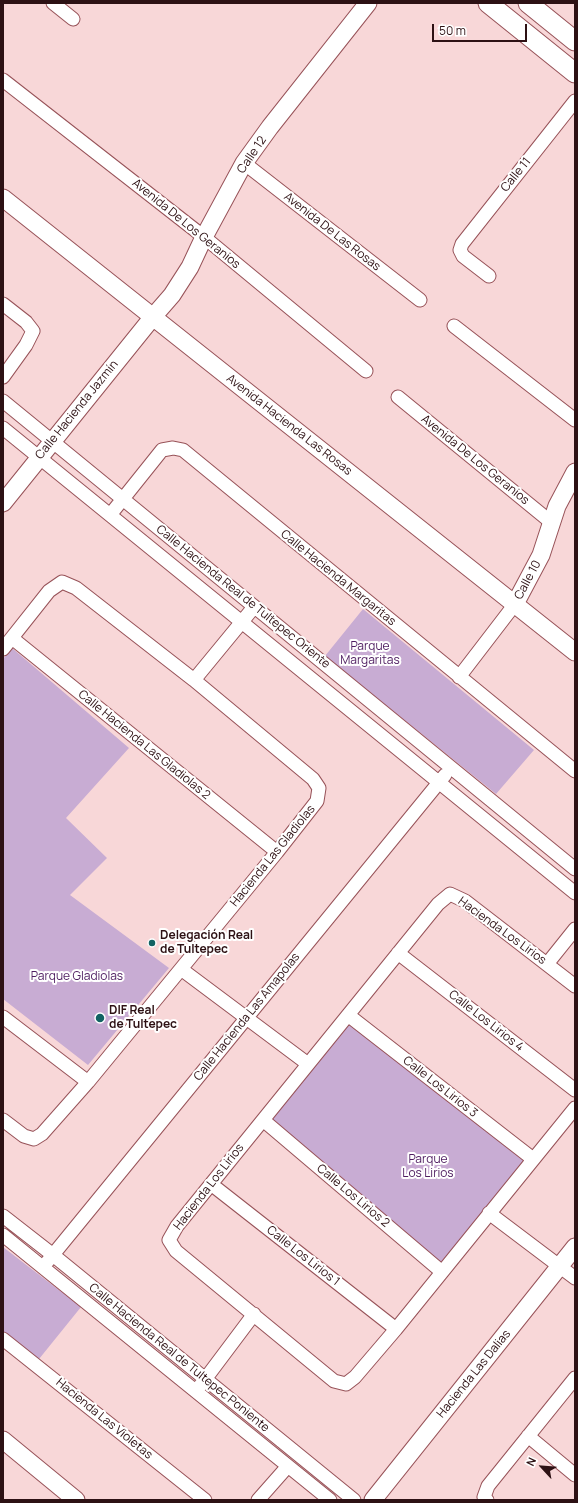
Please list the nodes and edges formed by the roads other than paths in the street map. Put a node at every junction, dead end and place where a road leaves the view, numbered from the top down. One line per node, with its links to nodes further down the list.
1 (53, 3): 5 (street)
2 (368, 3): 10 (street, Calle 12)
3 (488, 3): 7 (main road)
4 (528, 3): 6 (main road)
5 (73, 19)
6 (575, 41)
7 (575, 73)
8 (3, 80): 12 (street, Avenida De Los Geranios)
9 (575, 101): 13 (street, Calle 11)
10 (244, 164): 12 (street, Calle 12); 14 (street, Avenida De Las Rosas)
11 (3, 198): 16 (street, Avenida Hacienda Las Rosas)
12 (204, 237): 16 (street, Calle 12); 18 (street, Avenida De Los Geranios)
13 (489, 276)
14 (420, 300)
15 (3, 304): 19 (street)
16 (152, 318): 24 (street, Calle Hacienda Jazmín); 31 (street, Avenida Hacienda Las Rosas)
17 (454, 326): 22 (street)
18 (366, 371)
19 (3, 377)
20 (398, 397): 30 (street, Avenida De Los Geranios)
21 (3, 401): 24 (street, Calle Hacienda Real de Tultepec Oriente)
22 (575, 420)
23 (3, 428): 25 (street)
24 (52, 442): 25 (street, Calle Hacienda Jazmín); 27 (street, Calle Hacienda Real de Tultepec Oriente)
25 (39, 458): 28 (street, Calle Hacienda Jazmín); 29 (street)
26 (575, 472): 30 (street, Calle 10)
27 (123, 499): 29 (street, Calle Hacienda Margaritas); 32 (street, Calle Hacienda Real de Tultepec Oriente); 37 (street, Calle Hacienda Margaritas)
28 (3, 503)
29 (110, 515): 33 (street)
30 (552, 523): 31 (street, Calle 10)
31 (515, 604): 36 (street, Avenida Hacienda Las Rosas); 37 (street, Calle 10)
32 (254, 607): 33 (street); 39 (street, Calle Hacienda Real de Tultepec Oriente)
33 (242, 622): 38 (street); 41 (street)
34 (12, 638): 35 (street, Hacienda Las Gladiolas); 38 (street, Hacienda Las Gladiolas); 42 (street, Calle Hacienda Las Gladiolas 2)
35 (3, 649)
36 (575, 652)
37 (459, 677): 40 (street, Calle Hacienda Margaritas)
38 (194, 680): 42 (street, Hacienda Las Gladiolas)
39 (451, 768): 41 (street, Calle Hacienda Las Amapolas); 43 (street, Calle Hacienda Real de Tultepec Oriente)
40 (575, 771)
41 (439, 782): 44 (street); 52 (street, Calle Hacienda Las Amapolas)
42 (277, 852): 48 (street, Hacienda Las Gladiolas)
43 (575, 869)
44 (575, 893)
45 (575, 929): 47 (street)
46 (398, 953): 47 (street, Hacienda Los Lirios); 50 (street, Hacienda Los Lirios); 55 (street, Calle Los Lirios 4)
47 (547, 964): 49 (street, Hacienda Los Lirios)
48 (181, 969): 52 (street); 54 (street, Hacienda Las Gladiolas)
49 (575, 986)
50 (348, 1015): 53 (street, Hacienda Los Lirios); 59 (street, Calle Los Lirios 3)
51 (3, 1017): 54 (street)
52 (247, 1017): 53 (street); 65 (street, Calle Hacienda Las Amapolas)
53 (308, 1064): 58 (street, Hacienda Los Lirios)
54 (88, 1082): 57 (street, Hacienda Las Gladiolas)
55 (575, 1090)
56 (575, 1108): 59 (street, Hacienda Los Lirios)
57 (3, 1120)
58 (263, 1120): 60 (street, Hacienda Los Lirios); 68 (street, Calle Los Lirios 2)
59 (533, 1159): 61 (street, Hacienda Los Lirios)
60 (211, 1184): 70 (street, Hacienda Los Lirios); 71 (street, Calle Los Lirios 1)
61 (489, 1213): 67 (street); 68 (street, Hacienda Los Lirios)
62 (3, 1216): 65 (street, Calle Hacienda Real de Tultepec Poniente)
63 (3, 1236): 66 (street, Calle Hacienda Real de Tultepec Poniente)
64 (575, 1247): 67 (street, Hacienda Las Dalias)
65 (53, 1255): 66 (street, Calle Hacienda Las Amapolas); 74 (street, Calle Hacienda Real de Tultepec Poniente)
66 (44, 1266): 75 (street, Calle Hacienda Real de Tultepec Poniente)
67 (560, 1266): 69 (street); 85 (street, Hacienda Las Dalias)
68 (442, 1272): 71 (street, Hacienda Los Lirios)
69 (575, 1278)
70 (254, 1314): 71 (street, Hacienda Los Lirios); 74 (street)
71 (396, 1329)
72 (3, 1339): 81 (street, Hacienda Las Violetas)
73 (575, 1378): 76 (street)
74 (205, 1379): 75 (street); 84 (street, Calle Hacienda Real de Tultepec Poniente)
75 (196, 1391): 78 (street, Calle Hacienda Real de Tultepec Poniente)
76 (528, 1436): 79 (street); 86 (street)
77 (3, 1440): 80 (street)
78 (288, 1466): 82 (street); 83 (street, Calle Hacienda Real de Tultepec Poniente)
79 (575, 1474)
80 (76, 1500)
81 (205, 1500)
82 (258, 1500)
83 (330, 1500)
84 (354, 1500)
85 (373, 1500)
86 (487, 1500)

